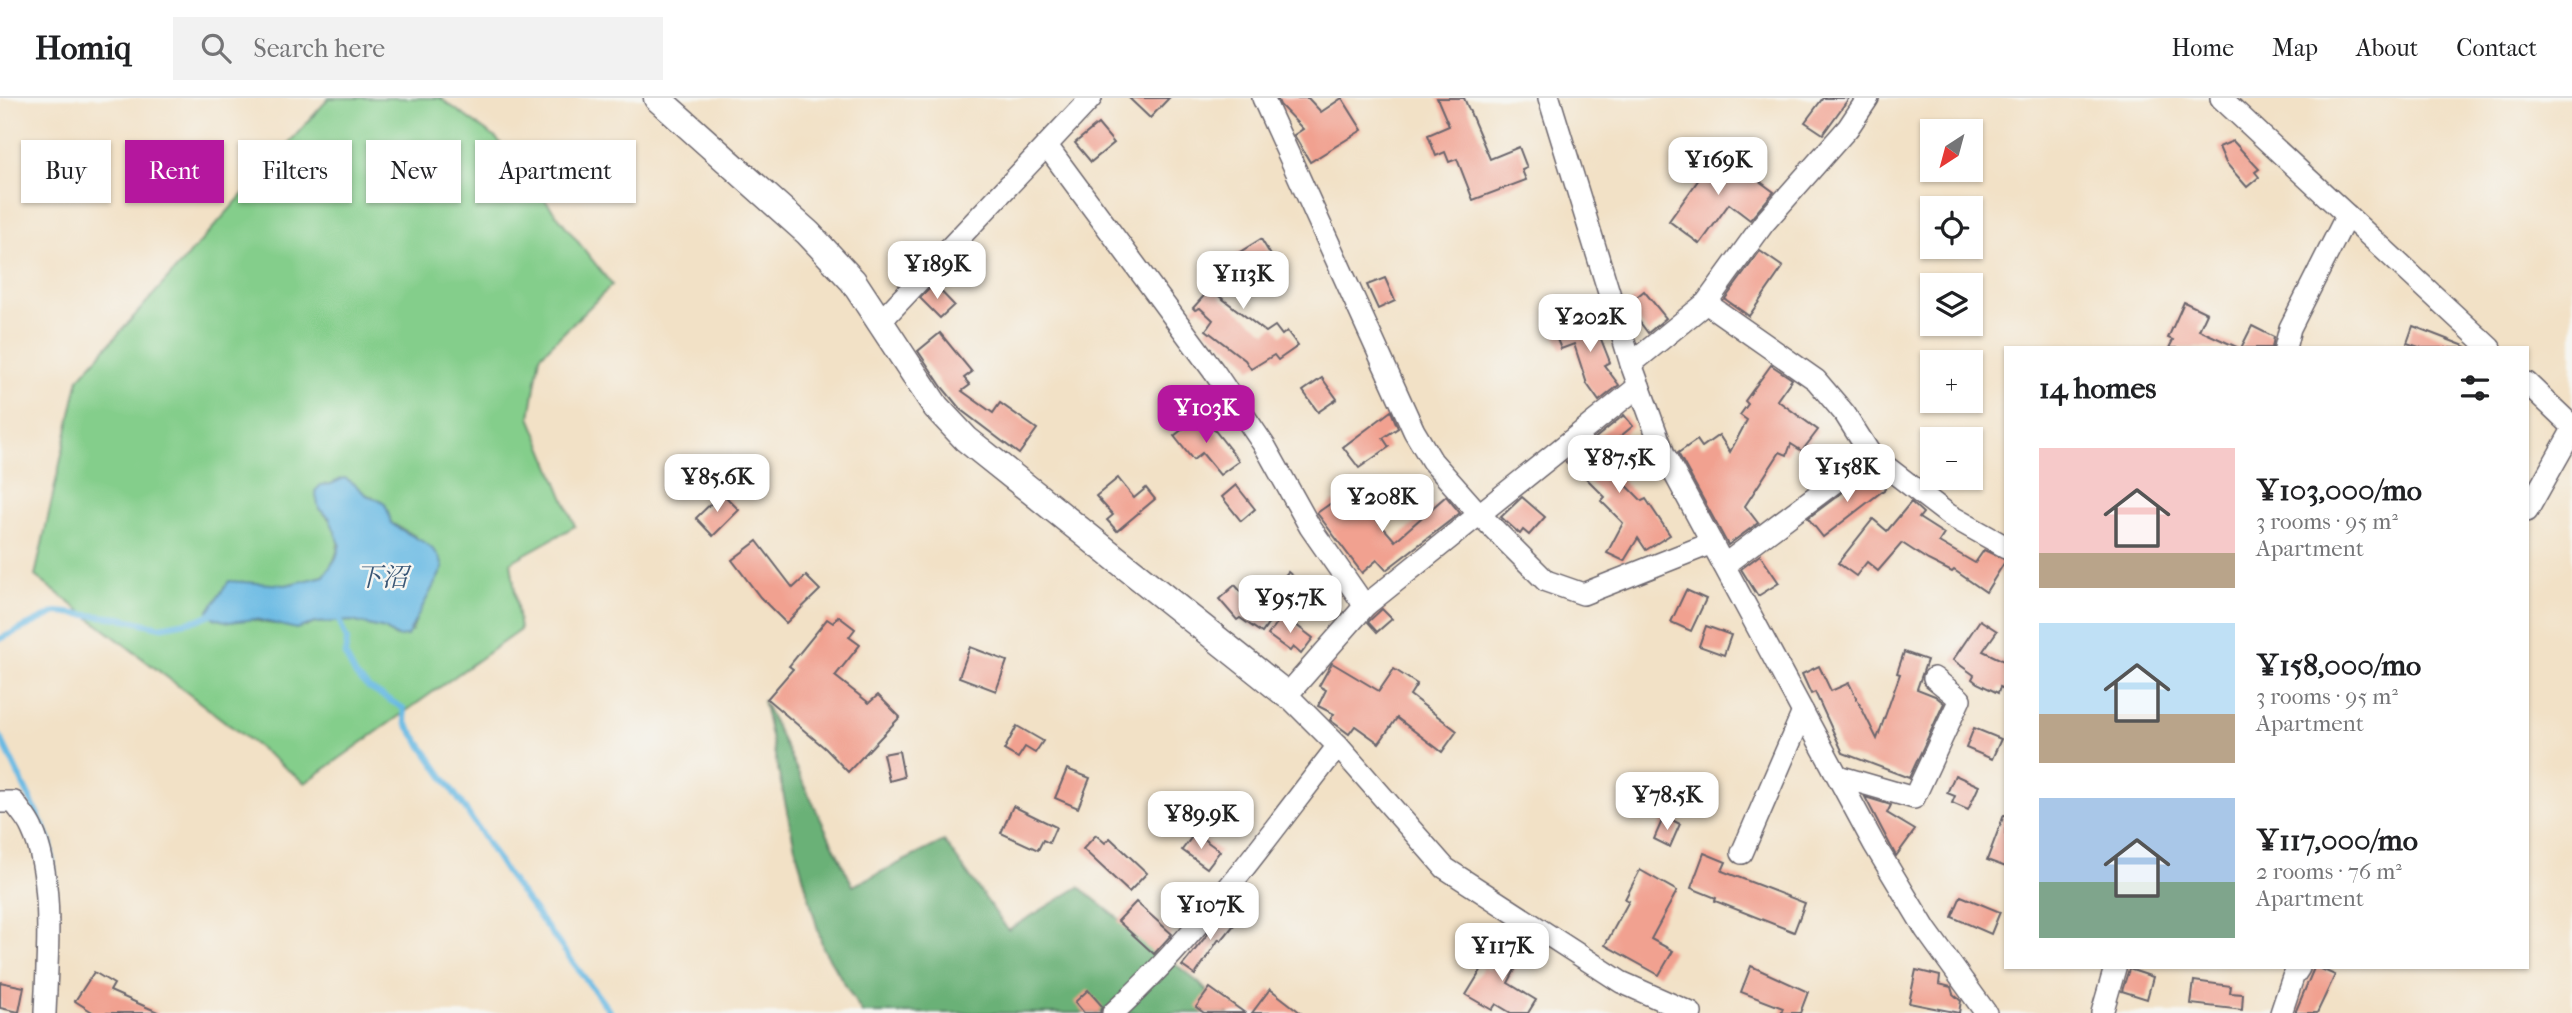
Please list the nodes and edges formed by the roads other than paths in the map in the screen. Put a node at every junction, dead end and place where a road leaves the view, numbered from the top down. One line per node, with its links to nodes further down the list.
1 (657, 98): 10 (street)
2 (1091, 98): 7 (street)
3 (1263, 98): 20 (street)
4 (1549, 98): 13 (street)
5 (1868, 98): 9 (street)
6 (2221, 98): 8 (street)
7 (1047, 146): 10 (street); 24 (street)
8 (2347, 215): 11 (street); 12 (street)
9 (1706, 303): 13 (street); 17 (street)
10 (880, 322): 26 (street)
11 (2286, 346)
12 (2488, 346)
13 (1631, 364): 15 (street)
14 (2529, 385): 16 (street)
15 (1639, 386): 20 (street); 21 (street)
16 (2572, 428): 18 (street)
17 (1871, 455): 22 (street); 23 (street)
18 (2535, 481): 19 (street)
19 (2529, 504)
20 (1479, 514): 21 (street); 24 (street)
21 (1712, 543): 23 (street)
22 (2004, 546)
23 (1724, 565): 27 (street)
24 (1365, 606): 26 (street)
25 (1934, 678): 29 (street)
26 (1287, 695): 28 (street)
27 (1803, 712): 29 (street); 31 (street)
28 (1338, 746): 35 (street); 36 (street)
29 (1838, 776): 37 (street)
30 (0, 802): 34 (street)
31 (1742, 853)
32 (2115, 969): 38 (street)
33 (2299, 969): 39 (street)
34 (45, 1013)
35 (1113, 1013)
36 (1691, 1013)
37 (1986, 1013)
38 (2102, 1013)
39 (2281, 1013)

